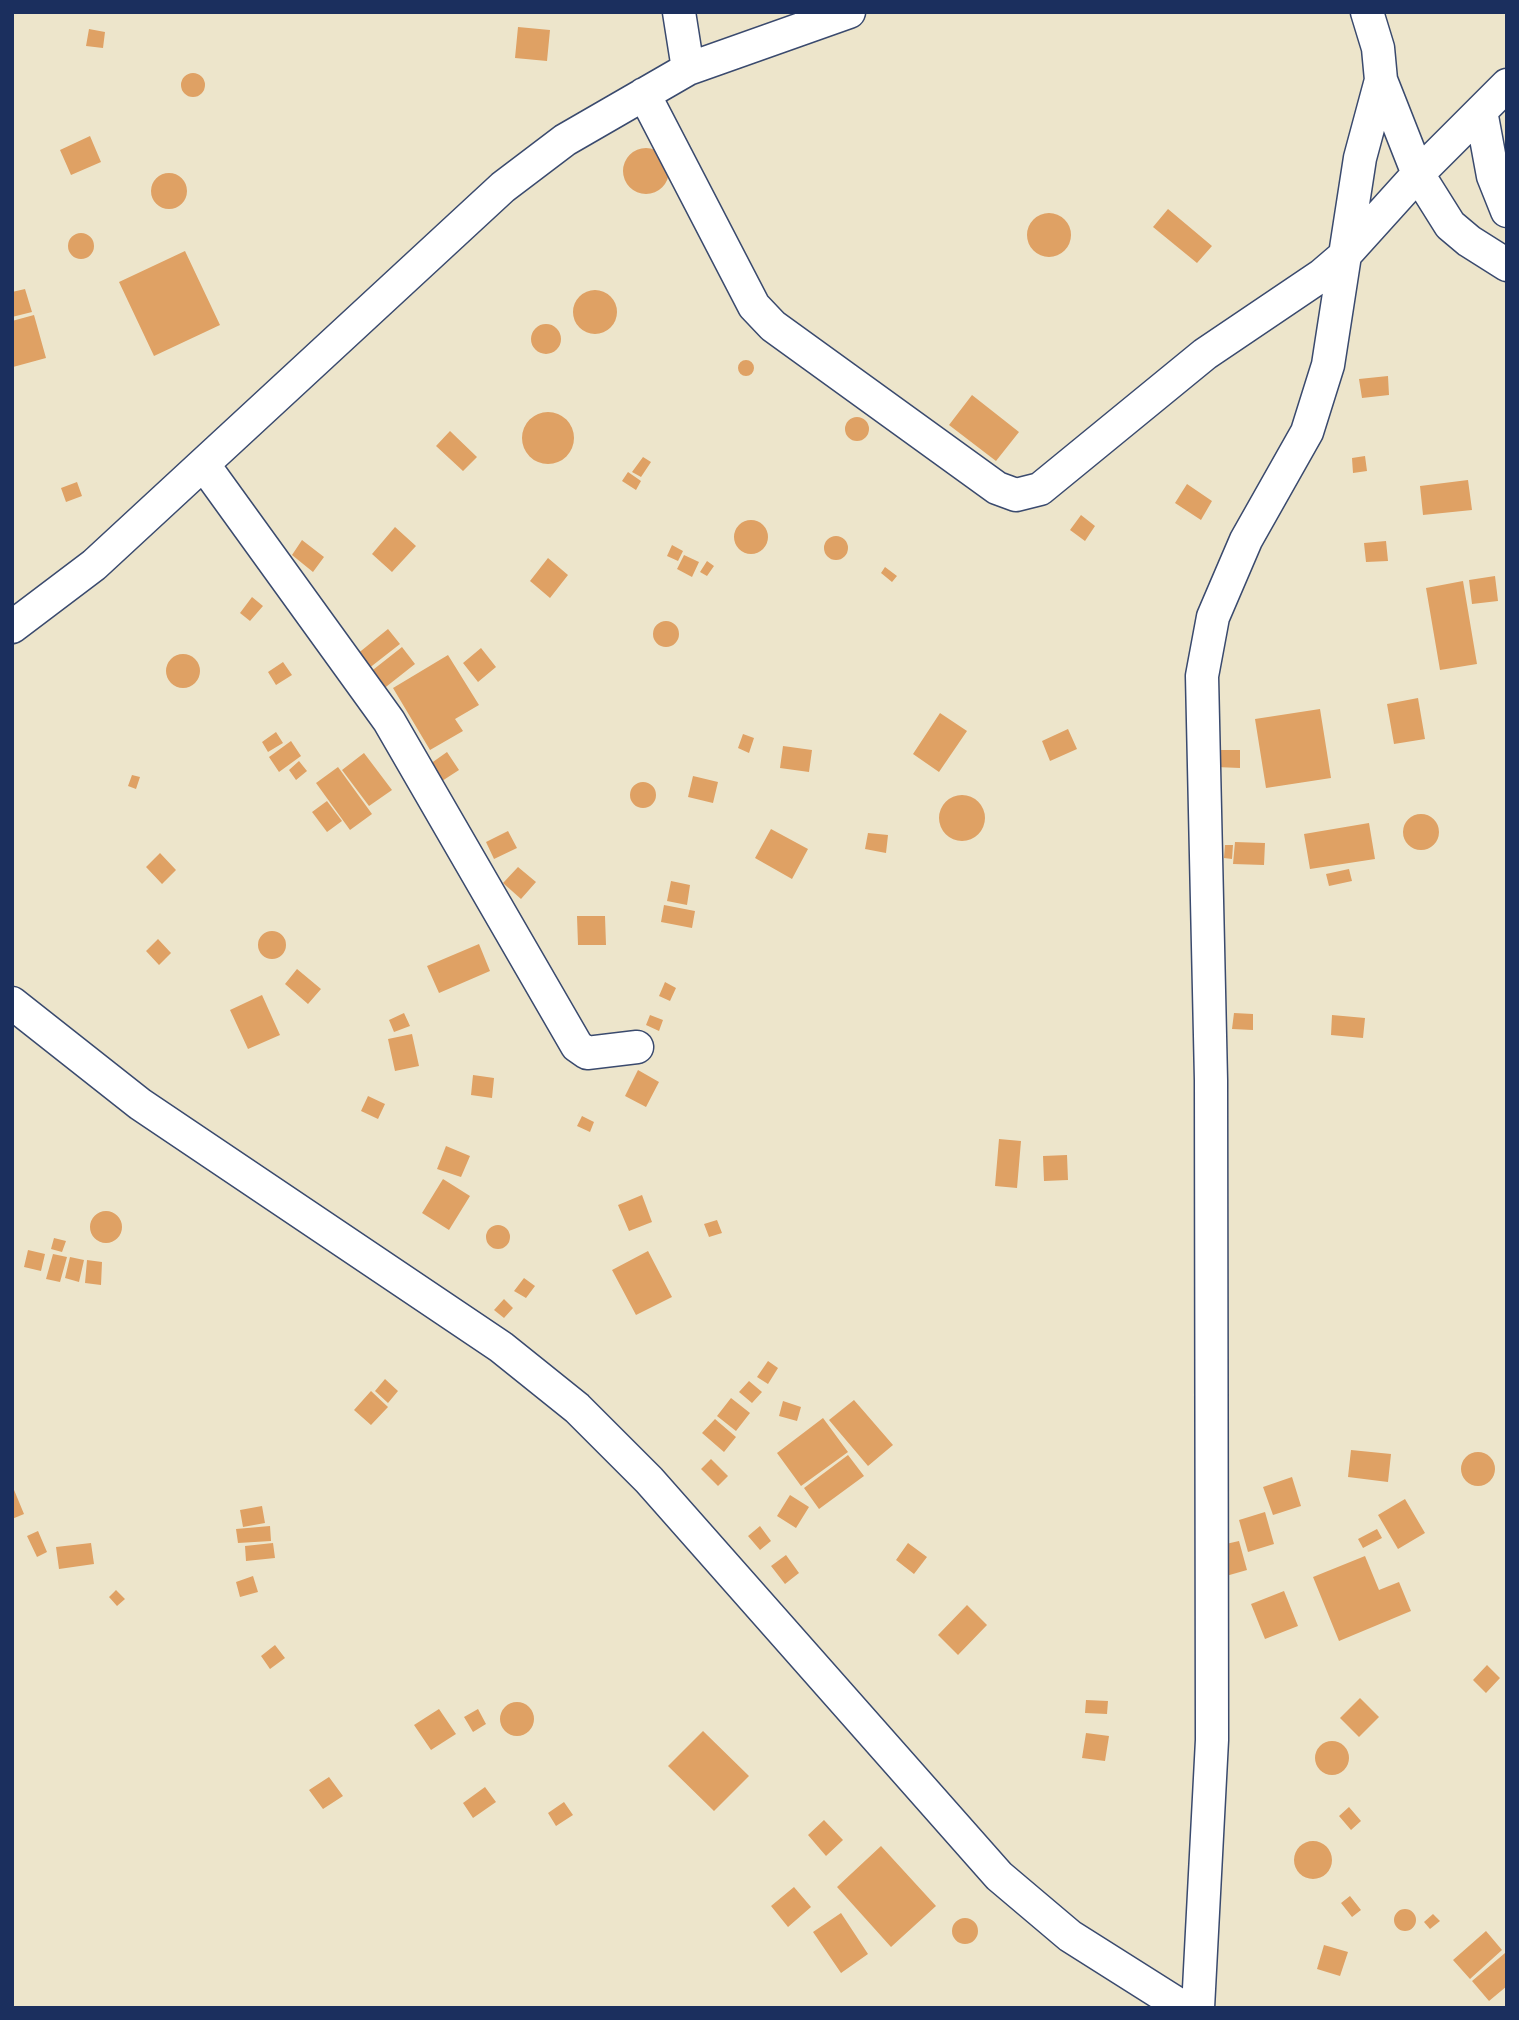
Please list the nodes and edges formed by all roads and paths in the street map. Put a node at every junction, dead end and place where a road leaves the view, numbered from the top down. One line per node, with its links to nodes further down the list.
1 (679, 12): 4 (street)
2 (849, 12): 4 (street)
3 (1367, 12): 5 (street)
4 (688, 69): 7 (street)
5 (1381, 80): 9 (street); 11 (street)
6 (1507, 85): 8 (street)
7 (644, 94): 11 (street); 13 (street)
8 (1481, 111): 9 (street); 10 (street)
9 (1418, 174): 11 (street); 12 (street)
10 (1507, 211)
11 (1343, 257): 18 (street)
12 (1507, 265)
13 (204, 465): 14 (street); 16 (street)
14 (12, 626)
15 (12, 1003): 17 (street)
16 (637, 1047)
17 (1184, 2008)
18 (1198, 2008)

